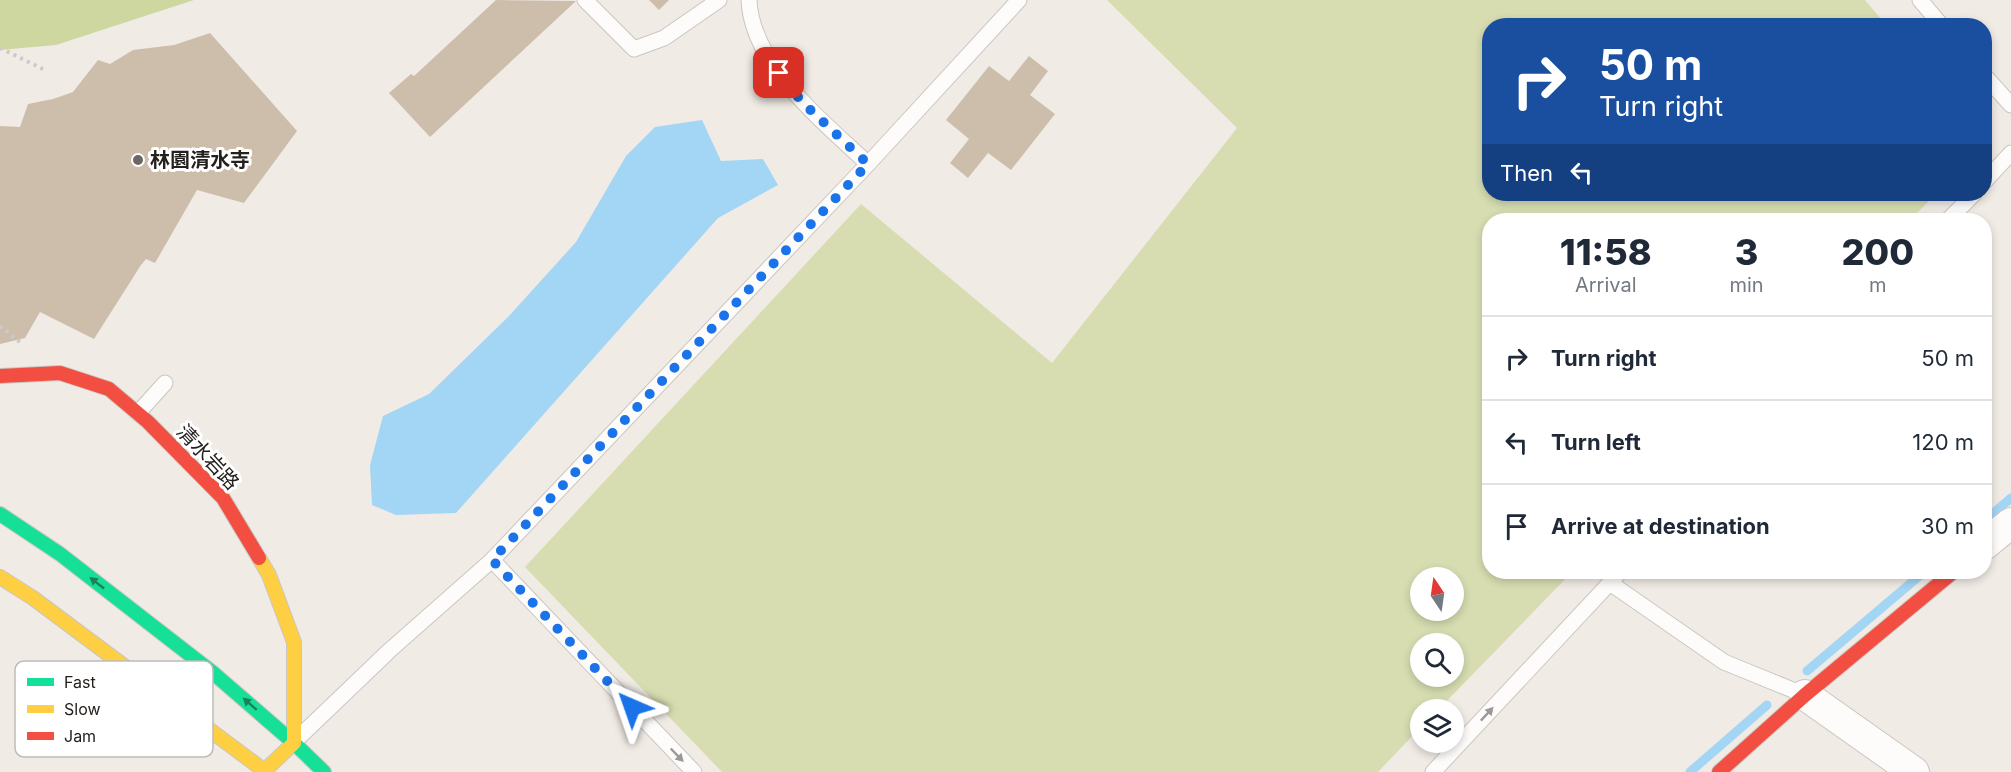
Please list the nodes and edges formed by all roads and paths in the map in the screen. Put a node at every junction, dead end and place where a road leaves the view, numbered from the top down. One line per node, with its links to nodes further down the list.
1 (585, 0): 2 (lane)
2 (719, 0)
3 (749, 0): 12 (lane)
4 (1019, 0): 12 (lane)
5 (1920, 0): 6 (lane)
6 (1935, 18)
7 (0, 48): 8 (path)
8 (45, 70)
9 (1992, 84): 10 (lane)
10 (2011, 105)
11 (2011, 153): 13 (lane)
12 (868, 164): 22 (lane)
13 (1992, 173)
14 (1967, 201): 15 (lane)
15 (1955, 213)
16 (0, 376): 18 (street, 清水岩路)
17 (165, 383): 18 (lane)
18 (138, 413): 32 (street, 清水岩路)
19 (0, 514): 28 (street, one-way to 19)
20 (2011, 523): 21 (street)
21 (1992, 538)
22 (492, 560): 32 (lane); 35 (lane, one-way to 35)
23 (0, 577): 27 (street)
24 (1613, 579): 36 (lane, one-way to 24)
25 (1618, 579): 30 (lane)
26 (1945, 579): 30 (street)
27 (118, 661)
28 (198, 661)
29 (213, 673): 32 (street, one-way to 29)
30 (1805, 694): 37 (street); 38 (street)
31 (213, 732): 33 (street)
32 (294, 742): 33 (street); 34 (street)
33 (266, 771)
34 (324, 772)
35 (694, 772)
36 (1432, 772)
37 (1719, 772)
38 (1914, 772)

